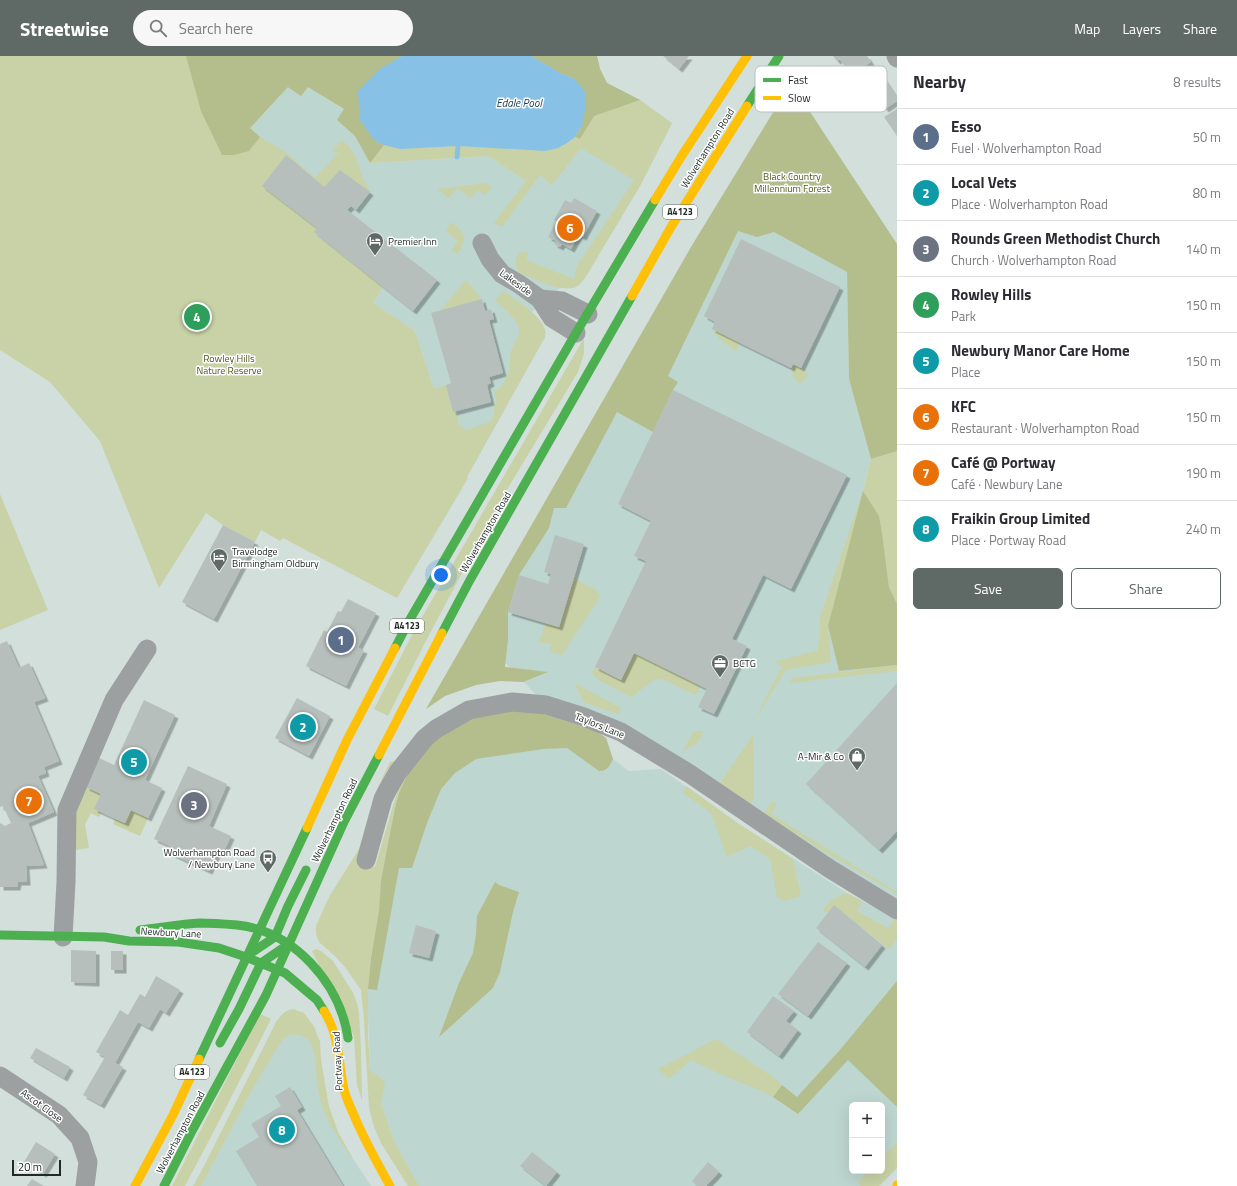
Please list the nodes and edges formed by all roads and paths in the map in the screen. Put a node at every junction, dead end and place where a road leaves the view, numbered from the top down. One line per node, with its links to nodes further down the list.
1 (747, 56): 9 (main road, Wolverhampton Road / A4123)
2 (779, 56): 3 (main road, Wolverhampton Road / A4123)
3 (773, 66)
4 (755, 94): 5 (main road, Wolverhampton Road / A4123)
5 (671, 227): 6 (main road); 12 (main road, Wolverhampton Road / A4123)
6 (654, 240)
7 (482, 243): 8 (street, Lakeside)
8 (540, 299): 9 (street, Lakeside); 10 (street, Lakeside)
9 (592, 319): 10 (main road, Wolverhampton Road / A4123)
10 (576, 333): 19 (main road, Wolverhampton Road / A4123)
11 (594, 343): 12 (main road)
12 (589, 371): 14 (main road, Wolverhampton Road / A4123)
13 (147, 649): 21 (street)
14 (378, 755): 15 (main road); 24 (main road, Wolverhampton Road / A4123)
15 (361, 768)
16 (366, 860): 18 (street, Taylors Lane)
17 (309, 864): 23 (main road)
18 (897, 910)
19 (260, 930): 22 (main road, Newbury Lane); 23 (main road, Portway Road); 25 (main road, Wolverhampton Road / A4123)
20 (0, 935): 21 (main road, Newbury Lane)
21 (63, 937): 22 (main road, Newbury Lane)
22 (104, 937): 25 (main road, Newbury Lane)
23 (275, 937): 24 (main road, Portway Road); 25 (main road)
24 (289, 944): 26 (main road); 27 (main road, Wolverhampton Road / A4123); 33 (main road, Portway Road)
25 (246, 957): 26 (main road, Newbury Lane); 38 (main road, Wolverhampton Road / A4123)
26 (261, 963): 27 (main road, Newbury Lane); 32 (main road)
27 (278, 969): 28 (main road, Newbury Lane); 31 (main road, Wolverhampton Road / A4123)
28 (300, 986): 29 (main road); 37 (main road, Portway Road)
29 (290, 987)
30 (277, 990): 31 (main road)
31 (266, 995): 41 (main road, Wolverhampton Road / A4123)
32 (218, 1048)
33 (349, 1048)
34 (350, 1067): 37 (main road, Portway Road)
35 (0, 1076): 39 (street, Ascot Close)
36 (196, 1087): 38 (main road)
37 (351, 1110): 42 (main road, Portway Road)
38 (173, 1115): 40 (main road, Wolverhampton Road / A4123)
39 (85, 1186)
40 (135, 1186)
41 (164, 1186)
42 (390, 1186)

